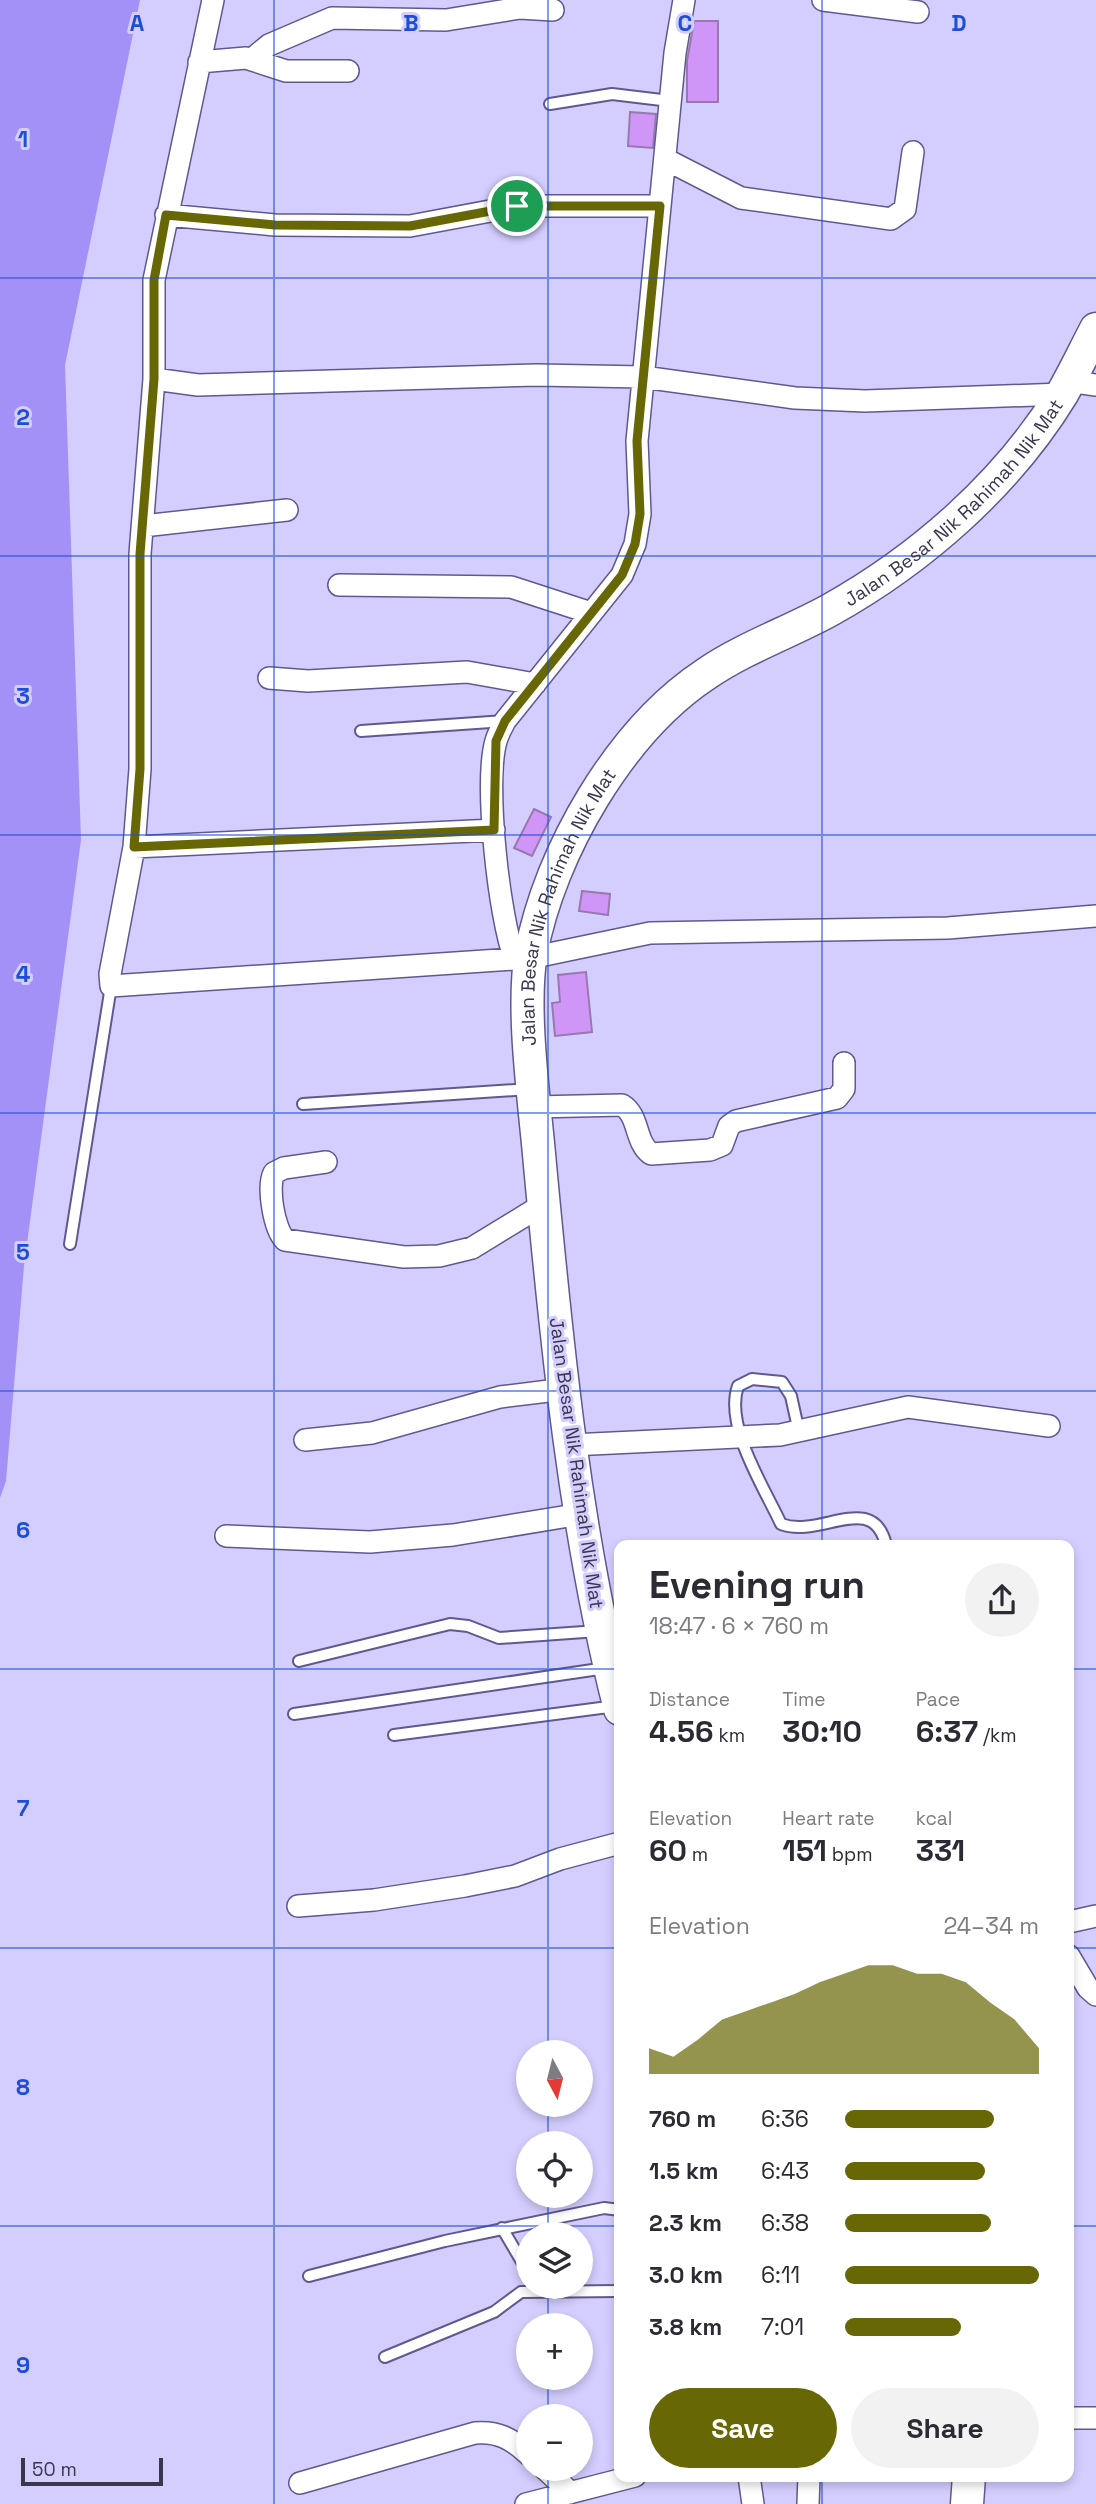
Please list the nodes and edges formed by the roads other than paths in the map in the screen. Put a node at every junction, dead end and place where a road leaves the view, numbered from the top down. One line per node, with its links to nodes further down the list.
1 (214, 0): 8 (street)
2 (684, 0): 10 (street)
3 (823, 0): 4 (street)
4 (848, 2): 6 (street)
5 (553, 10): 7 (street)
6 (918, 12)
7 (252, 59): 8 (street); 9 (street)
8 (199, 62): 15 (street)
9 (348, 71)
10 (670, 101): 11 (lane); 13 (street)
11 (550, 104)
12 (913, 152): 13 (street)
13 (665, 159): 14 (street)
14 (660, 206): 15 (street); 17 (street)
15 (166, 215): 18 (street)
16 (1096, 328): 19 (street, Jalan Besar Nik Rahimah Nik Mat)
17 (643, 377): 18 (street); 19 (street); 23 (street)
18 (154, 379): 21 (street)
19 (1076, 386): 31 (street, Jalan Besar Nik Rahimah Nik Mat)
20 (286, 510): 21 (street)
21 (143, 526): 29 (street)
22 (339, 586): 23 (street)
23 (591, 613): 25 (street)
24 (269, 678): 25 (street)
25 (535, 684): 26 (street)
26 (505, 721): 27 (lane); 28 (street)
27 (361, 731)
28 (494, 830): 29 (street); 31 (street)
29 (134, 847): 32 (street)
30 (1096, 916): 31 (street)
31 (522, 958): 32 (street); 34 (street, Jalan Besar Nik Rahimah Nik Mat)
32 (111, 986): 38 (lane)
33 (844, 1063): 34 (street)
34 (534, 1098): 35 (lane); 37 (street, Jalan Besar Nik Rahimah Nik Mat)
35 (303, 1104)
36 (326, 1162): 37 (street)
37 (544, 1204): 39 (street, Jalan Besar Nik Rahimah Nik Mat)
38 (69, 1244)
39 (565, 1389): 43 (street); 44 (street, Jalan Besar Nik Rahimah Nik Mat)
40 (1049, 1426): 41 (street)
41 (799, 1432): 42 (street); 42 (lane)
42 (738, 1436): 44 (street); 47 (lane)
43 (305, 1440)
44 (571, 1445): 45 (street, Jalan Besar Nik Rahimah Nik Mat)
45 (581, 1514): 46 (street); 48 (street, Jalan Besar Nik Rahimah Nik Mat)
46 (226, 1536)
47 (885, 1540)
48 (601, 1630): 49 (lane); 50 (street, Jalan Besar Nik Rahimah Nik Mat)
49 (299, 1661)
50 (609, 1667): 51 (street, Jalan Besar Nik Rahimah Nik Mat); 53 (lane)
51 (614, 1687)
52 (614, 1708): 54 (lane)
53 (294, 1714)
54 (394, 1735)
55 (614, 1845): 56 (street)
56 (298, 1906)
57 (1096, 1916): 58 (street)
58 (1074, 1921)
59 (1081, 1965): 60 (street)
60 (1096, 1995)
61 (614, 2209): 62 (lane)
62 (502, 2228): 63 (lane); 64 (lane)
63 (516, 2252)
64 (309, 2276)
65 (593, 2290): 66 (lane)
66 (614, 2291)
67 (516, 2294): 68 (lane)
68 (385, 2357)
69 (1074, 2418): 70 (street)
70 (1096, 2418)
71 (516, 2445): 77 (street)
72 (558, 2481): 78 (street)
73 (614, 2482): 78 (street)
74 (751, 2482): 80 (street)
75 (809, 2482): 81 (street)
76 (969, 2482): 82 (street)
77 (300, 2483)
78 (571, 2493): 79 (street)
79 (526, 2504)
80 (753, 2504)
81 (808, 2504)
82 (967, 2504)

